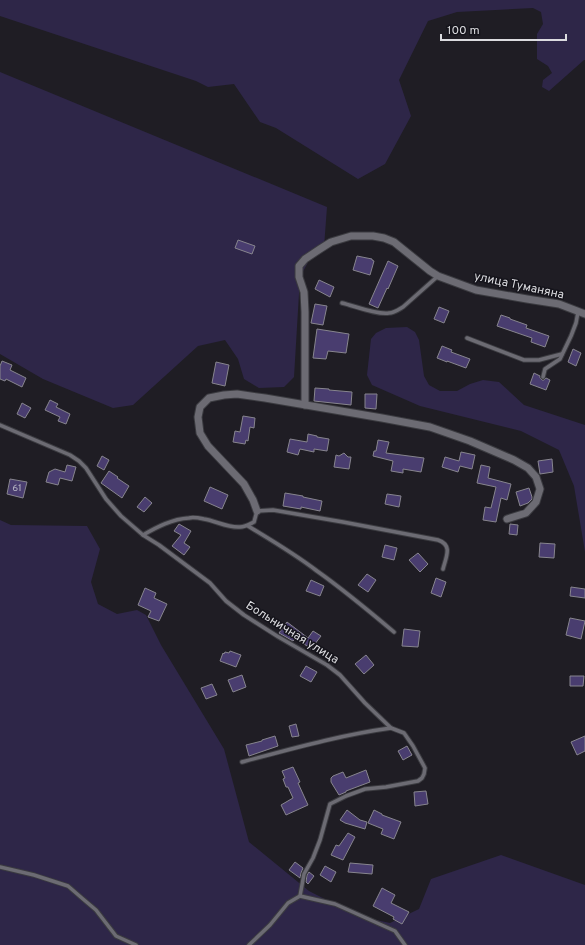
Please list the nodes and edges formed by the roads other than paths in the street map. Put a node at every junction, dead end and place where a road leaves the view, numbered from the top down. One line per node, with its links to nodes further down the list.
1 (438, 276): 2 (lane); 3 (street, улица Туманяна); 7 (street, улица Туманяна)
2 (342, 303)
3 (582, 313): 5 (lane)
4 (467, 338): 5 (lane)
5 (562, 354): 6 (lane)
6 (542, 377)
7 (305, 405): 9 (street); 10 (street)
8 (0, 425): 12 (lane, Больничная улица)
9 (257, 511): 11 (lane); 13 (lane)
10 (507, 519)
11 (248, 526): 12 (lane); 14 (lane)
12 (143, 535): 15 (lane, Больничная улица)
13 (443, 568)
14 (394, 632)
15 (391, 728): 16 (lane); 18 (lane, Больничная улица)
16 (242, 762)
17 (0, 867): 19 (lane)
18 (300, 896): 20 (lane); 21 (lane)
19 (136, 945)
20 (250, 945)
21 (405, 945)

